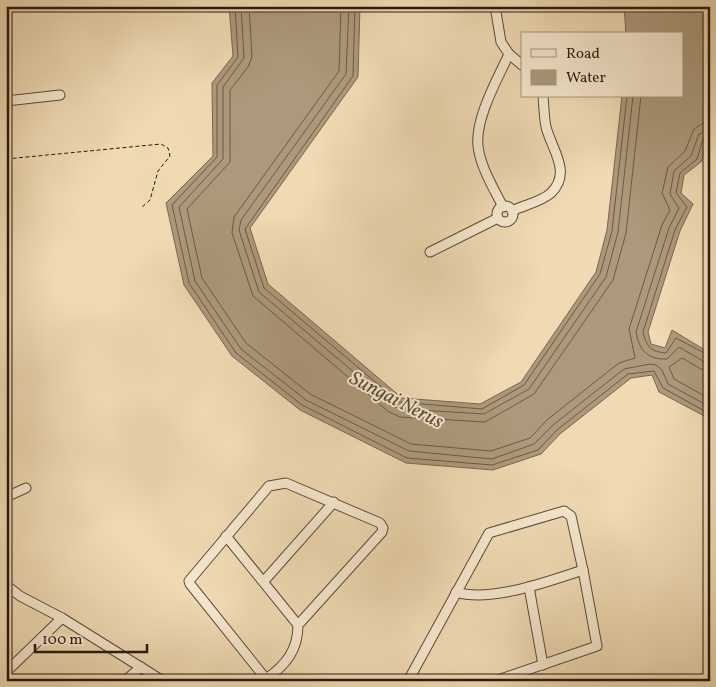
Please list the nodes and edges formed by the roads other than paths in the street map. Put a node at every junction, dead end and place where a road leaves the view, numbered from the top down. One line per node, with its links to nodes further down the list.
1 (495, 6): 2 (street)
2 (509, 54): 3 (street); 7 (street)
3 (521, 64)
4 (60, 95): 6 (street)
5 (543, 98): 7 (street)
6 (6, 101)
7 (507, 209): 8 (street); 8 (street)
8 (498, 218): 9 (street)
9 (430, 252)
10 (26, 488): 11 (street)
11 (6, 497)
12 (334, 502): 13 (street); 15 (street); 20 (street)
13 (226, 536): 15 (street); 24 (street)
14 (583, 570): 16 (street); 18 (street); 21 (street)
15 (264, 582): 20 (street)
16 (529, 587): 18 (street); 21 (street)
17 (7, 589): 19 (street)
18 (456, 592): 27 (street)
19 (62, 618): 22 (street); 23 (street)
20 (298, 625): 24 (street)
21 (544, 665): 28 (street)
22 (141, 667): 25 (street); 26 (street)
23 (6, 672)
24 (267, 680)
25 (125, 681)
26 (163, 681)
27 (408, 681)
28 (495, 681)

